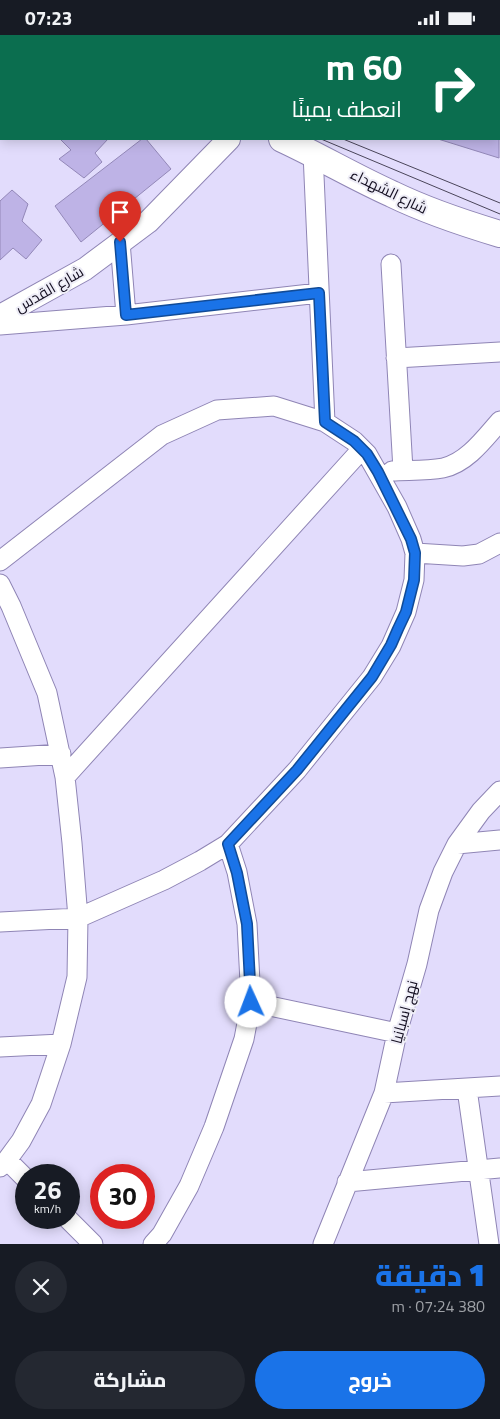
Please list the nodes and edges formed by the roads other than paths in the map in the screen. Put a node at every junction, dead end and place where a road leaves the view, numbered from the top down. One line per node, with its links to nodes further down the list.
1 (228, 140): 5 (street, شارع القدس)
2 (284, 140): 3 (main road, شارع الشهداء)
3 (313, 153): 4 (main road, شارع الشهداء); 7 (street)
4 (500, 234)
5 (120, 242): 8 (street); 9 (street, شارع القدس)
6 (391, 264): 12 (street)
7 (319, 293): 8 (street); 14 (street)
8 (126, 315): 10 (street)
9 (0, 316)
10 (0, 325)
11 (500, 352): 12 (street)
12 (396, 358): 16 (street)
13 (500, 421): 16 (street)
14 (325, 422): 15 (street); 20 (street)
15 (362, 449): 17 (street); 24 (street)
16 (403, 470): 17 (street)
17 (378, 472): 19 (street)
18 (500, 543): 19 (street)
19 (415, 553): 27 (street)
20 (0, 561)
21 (0, 584): 22 (street)
22 (61, 754): 23 (street); 24 (street)
23 (0, 758)
24 (65, 777): 29 (street)
25 (500, 791): 28 (street, نهج إسبانيا)
26 (500, 840): 28 (street)
27 (228, 844): 29 (street); 31 (street)
28 (457, 844): 32 (street, نهج إسبانيا)
29 (78, 918): 30 (street); 33 (street)
30 (0, 922)
31 (251, 1002): 32 (street); 45 (street)
32 (397, 1033): 37 (street, نهج إسبانيا)
33 (61, 1043): 34 (street); 38 (street)
34 (0, 1047)
35 (500, 1086): 36 (street)
36 (467, 1089): 37 (street); 40 (street)
37 (384, 1093): 42 (street, نهج إسبانيا)
38 (4, 1164): 41 (street)
39 (500, 1168): 40 (street)
40 (478, 1170): 42 (street); 47 (street)
41 (15, 1172)
42 (347, 1182): 46 (street, نهج إسبانيا)
43 (78, 1229): 44 (street)
44 (93, 1244)
45 (153, 1244)
46 (323, 1244)
47 (489, 1244)

